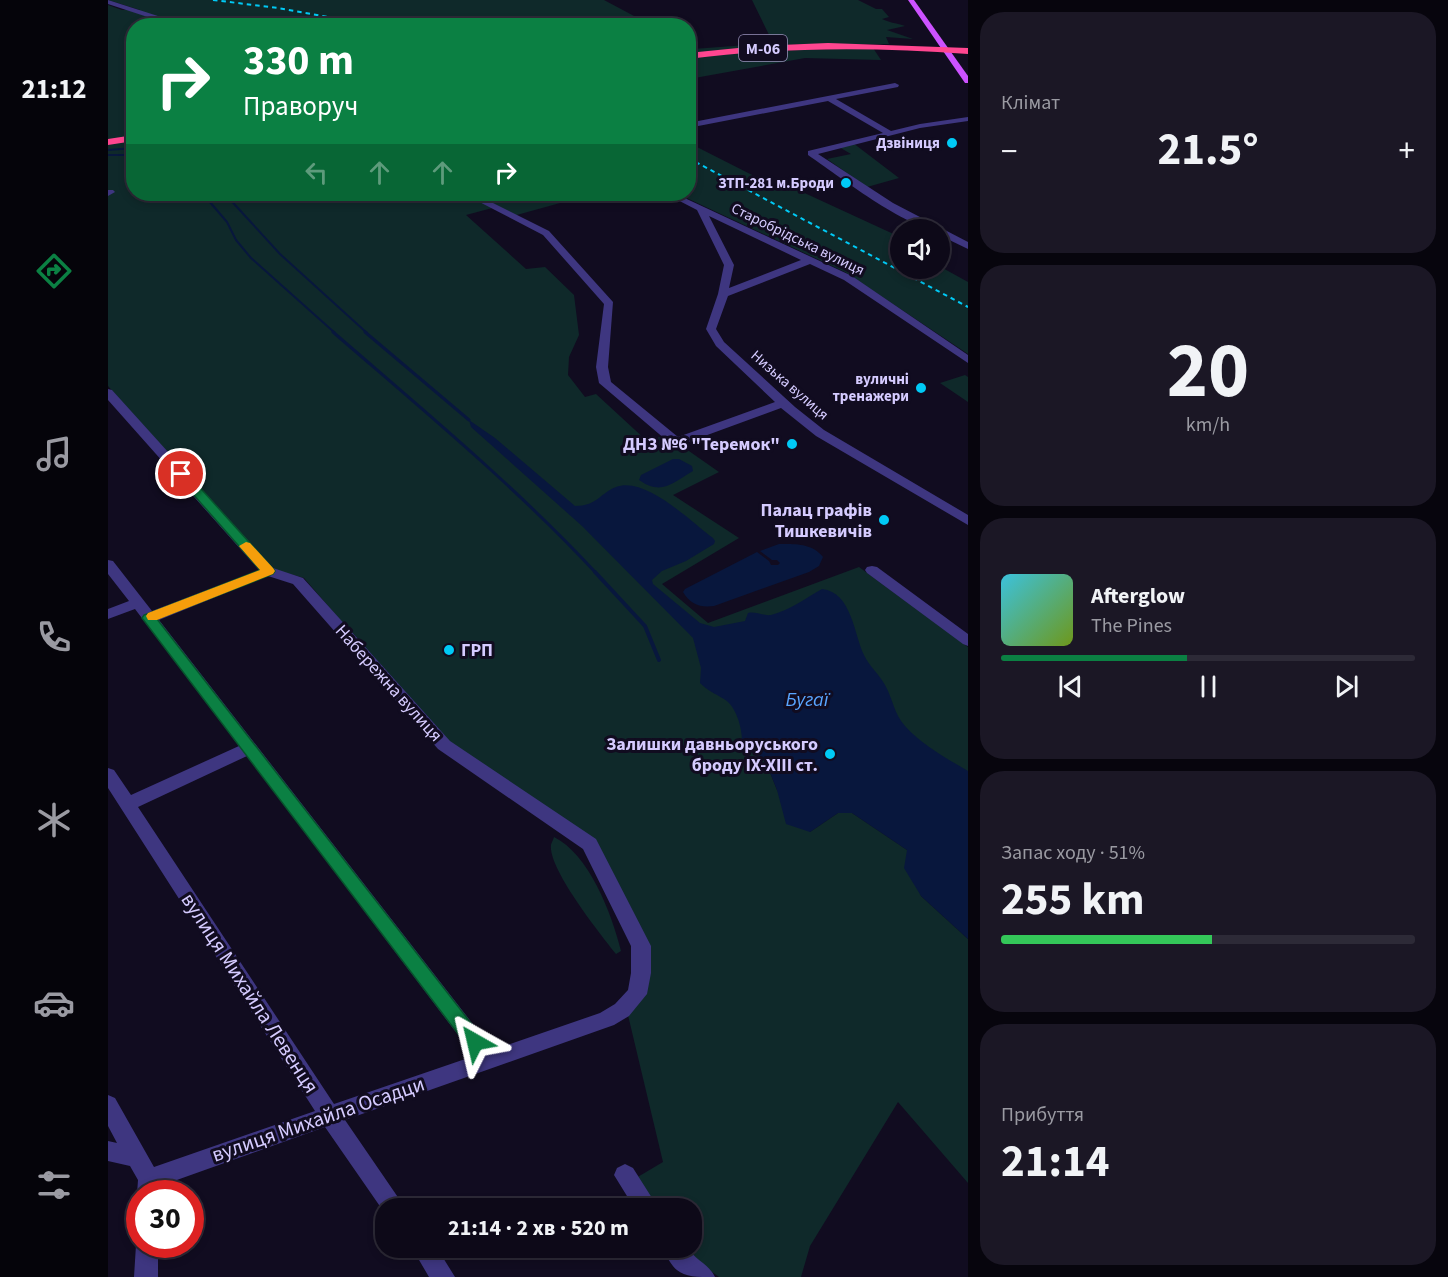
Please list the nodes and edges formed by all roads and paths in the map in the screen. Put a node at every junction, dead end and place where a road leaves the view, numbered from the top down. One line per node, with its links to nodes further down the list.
1 (911, 0): 4 (main road)
2 (108, 2): 3 (street)
3 (159, 18)
4 (945, 49): 5 (highway, М-06); 6 (highway, М-06); 7 (main road)
5 (968, 51)
6 (696, 55)
7 (968, 81)
8 (896, 85): 9 (street)
9 (828, 98): 11 (street); 12 (street)
10 (968, 119): 12 (street)
11 (696, 124)
12 (889, 133): 18 (street)
13 (126, 139): 14 (highway)
14 (108, 141)
15 (483, 201): 25 (street)
16 (684, 201): 17 (street, Старобрідська вулиця)
17 (701, 209): 21 (street, Старобрідська вулиця); 22 (street, Низька вулиця)
18 (916, 219)
19 (950, 237): 20 (street)
20 (968, 246)
21 (810, 260): 22 (street); 23 (street, Старобрідська вулиця)
22 (723, 294): 25 (street, Низька вулиця)
23 (968, 360)
24 (108, 393): 29 (street, Набережна вулиця)
25 (783, 403): 26 (street, Низька вулиця)
26 (968, 521)
27 (108, 564): 30 (street)
28 (872, 570): 33 (street)
29 (268, 571): 32 (street); 37 (street, Набережна вулиця)
30 (139, 603): 31 (street); 32 (street)
31 (108, 614)
32 (149, 618): 34 (street)
33 (968, 641)
34 (250, 748): 36 (street); 38 (street)
35 (108, 774): 36 (street, вулиця Михайла Левенця)
36 (128, 804): 40 (street, вулиця Михайла Левенця)
37 (622, 1010): 38 (street, вулиця Михайла Осадци)
38 (489, 1060): 40 (street, вулиця Михайла Осадци)
39 (108, 1105): 42 (street)
40 (329, 1115): 45 (street, вулиця Михайла Осадци); 46 (street, вулиця Михайла Левенця)
41 (108, 1151): 42 (street)
42 (135, 1157): 44 (street)
43 (625, 1175): 47 (street)
44 (146, 1180)
45 (164, 1180)
46 (387, 1198)
47 (641, 1198)
48 (147, 1258): 51 (street)
49 (430, 1258): 52 (street)
50 (681, 1258): 53 (street)
51 (146, 1277)
52 (443, 1277)
53 (703, 1277)

